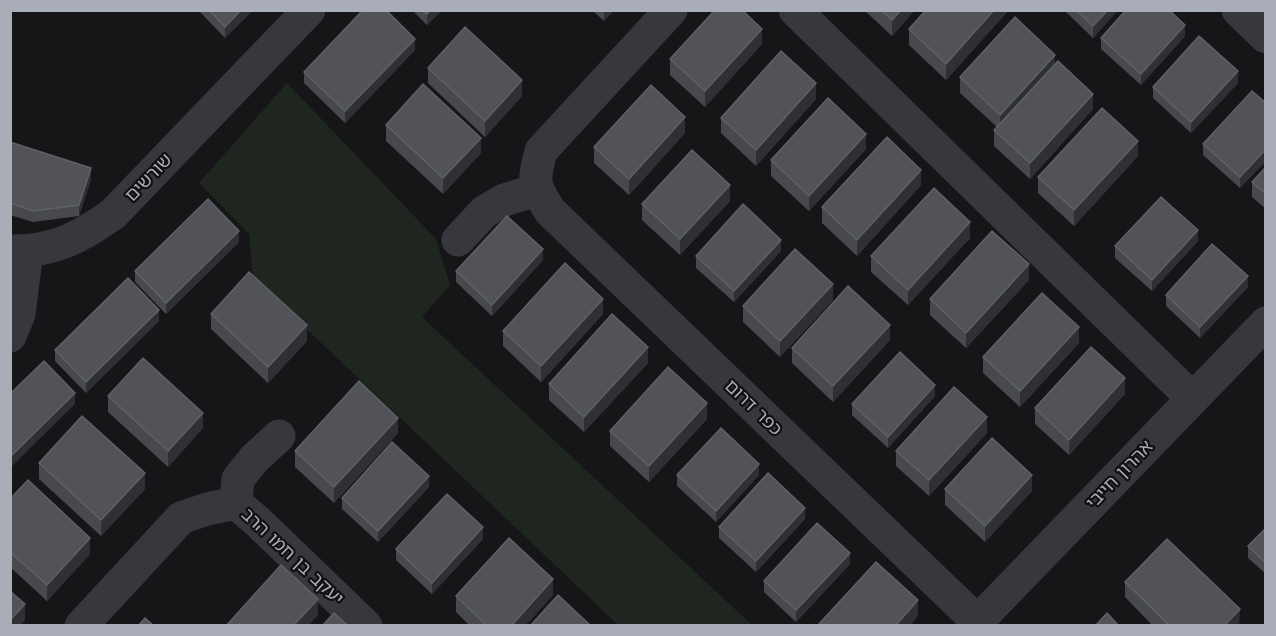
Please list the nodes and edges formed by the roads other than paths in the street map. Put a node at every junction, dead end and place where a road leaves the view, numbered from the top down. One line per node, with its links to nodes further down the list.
1 (309, 10): 8 (street, שורשים)
2 (671, 10): 6 (street)
3 (795, 10): 11 (street)
4 (1238, 10): 5 (street)
5 (1266, 37)
6 (537, 190): 7 (street); 14 (street, כפר דרום)
7 (458, 240)
8 (19, 251): 10 (street, שורשים)
9 (1266, 323): 11 (street, אהרון חייבי)
10 (10, 336)
11 (1192, 398): 14 (street, אהרון חייבי)
12 (279, 436): 13 (street)
13 (236, 503): 15 (street, יעקב בן חמו הרב); 16 (street, יעקב בן חמו הרב)
14 (975, 623)
15 (81, 626)
16 (366, 626)

